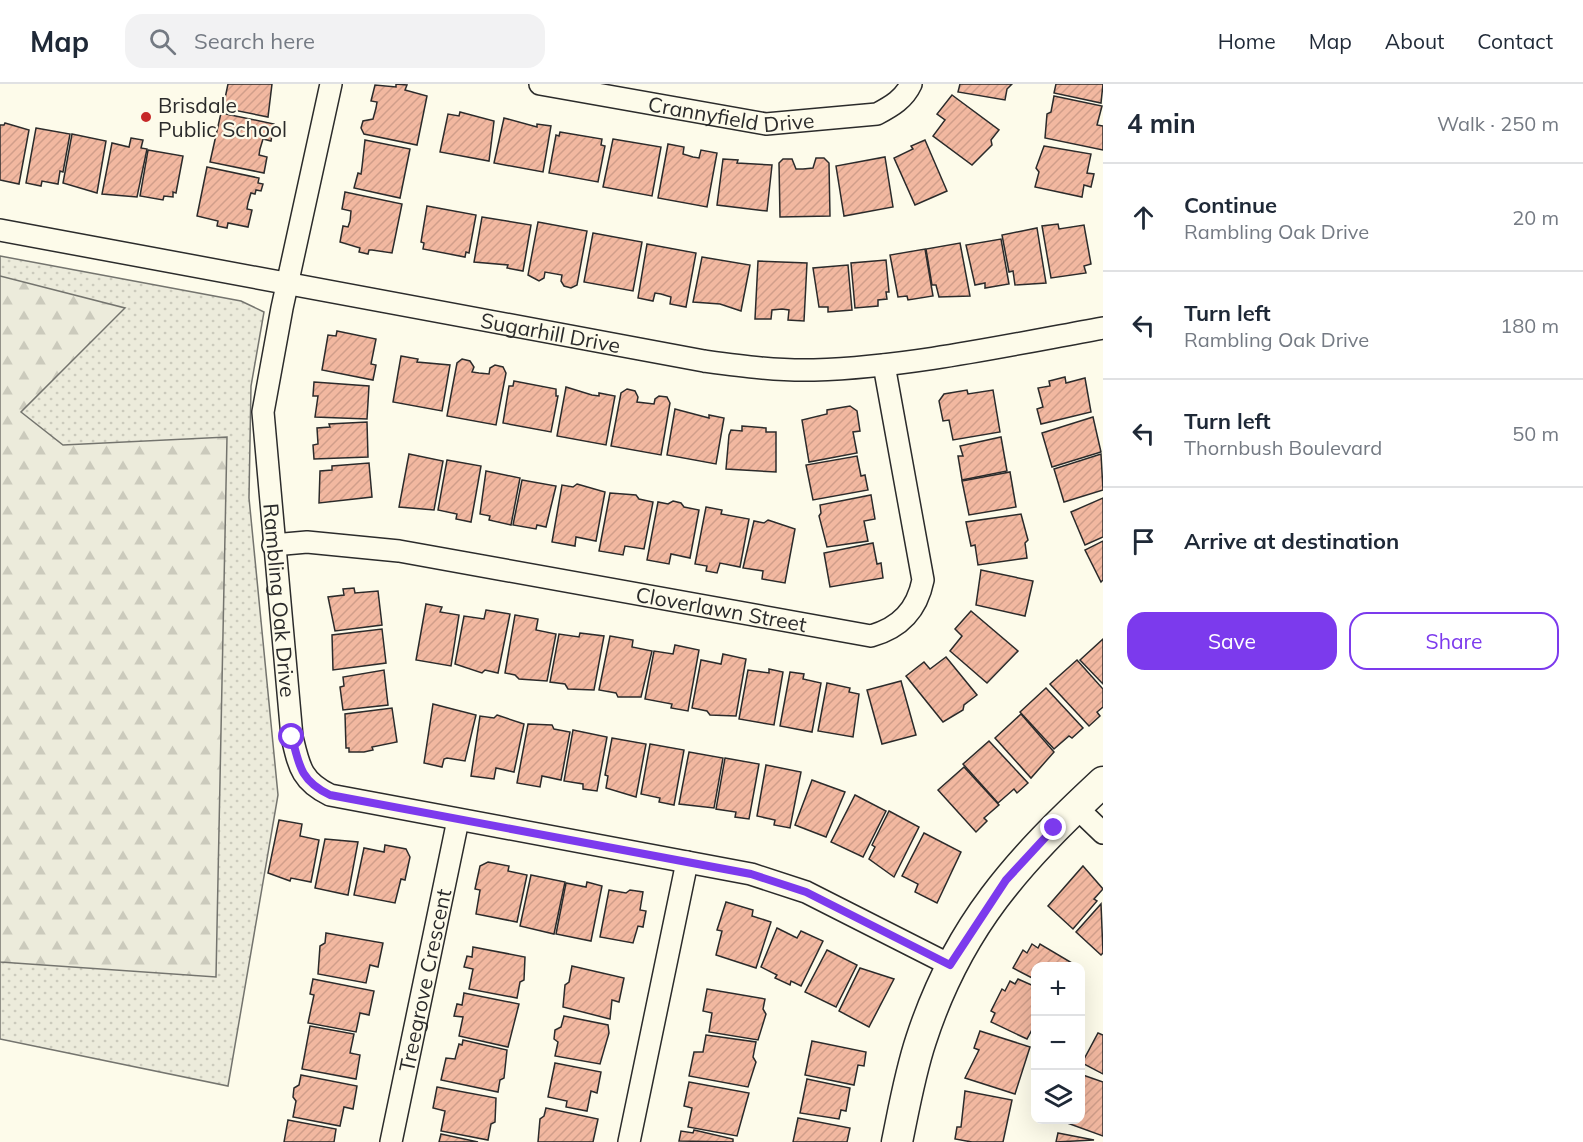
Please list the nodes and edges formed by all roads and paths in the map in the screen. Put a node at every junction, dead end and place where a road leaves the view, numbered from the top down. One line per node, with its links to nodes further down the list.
1 (332, 84): 5 (street)
2 (540, 84): 3 (street, Crannyfield Drive)
3 (911, 84)
4 (0, 230): 5 (street, Sugarhill Drive)
5 (287, 284): 7 (street, Sugarhill Drive); 8 (street, Rambling Oak Drive)
6 (1103, 328): 7 (street, Sugarhill Drive)
7 (884, 364): 8 (street, Cloverlawn Street)
8 (273, 544): 11 (street, Rambling Oak Drive)
9 (1103, 782): 10 (street)
10 (1076, 807): 12 (street); 14 (street)
11 (458, 820): 13 (street, Rambling Oak Drive); 15 (street, Treegrove Crescent)
12 (1103, 833)
13 (687, 862): 14 (street, Rambling Oak Drive); 16 (street)
14 (950, 965): 17 (street)
15 (391, 1142)
16 (629, 1142)
17 (897, 1142)

